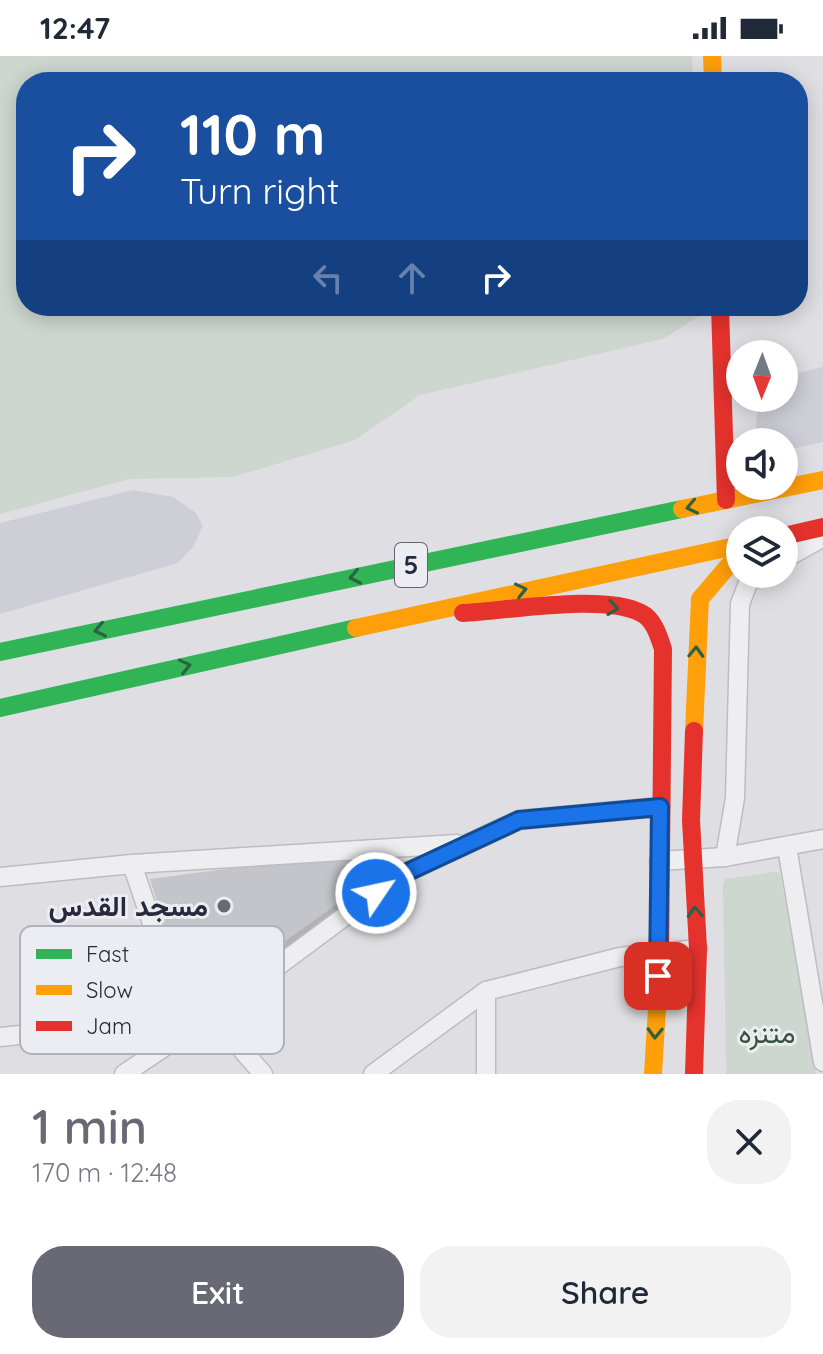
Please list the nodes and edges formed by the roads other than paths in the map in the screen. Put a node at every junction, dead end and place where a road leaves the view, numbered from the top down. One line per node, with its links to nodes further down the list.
1 (720, 316): 4 (main road)
2 (823, 480): 3 (main road, 5)
3 (798, 485)
4 (726, 500): 13 (main road, 5, one-way to 13)
5 (823, 527): 6 (main road)
6 (798, 533)
7 (823, 537): 9 (street)
8 (726, 548): 12 (main road, 5, one-way to 8)
9 (798, 551)
10 (726, 568): 21 (main road, one-way to 10)
11 (746, 588): 19 (street)
12 (424, 612): 14 (main road, 5, one-way to 12); 15 (main road, one-way to 15)
13 (0, 652)
14 (0, 708)
15 (660, 807): 17 (street); 20 (main road)
16 (823, 839): 18 (street)
17 (466, 844): 22 (street); 27 (street)
18 (787, 847): 19 (street); 33 (street)
19 (725, 857): 21 (street)
20 (659, 861): 21 (street); 26 (main road)
21 (694, 861): 25 (main road, one-way to 21)
22 (132, 864): 23 (street); 24 (street)
23 (0, 877)
24 (153, 926)
25 (698, 949): 26 (street); 39 (main road)
26 (660, 951): 28 (street); 38 (main road, one-way to 38)
27 (284, 961)
28 (486, 991): 36 (street); 37 (street)
29 (20, 1035): 30 (street)
30 (0, 1037)
31 (154, 1054): 34 (street)
32 (246, 1054): 35 (street)
33 (823, 1062)
34 (124, 1074)
35 (263, 1074)
36 (373, 1074)
37 (486, 1074)
38 (653, 1074)
39 (694, 1074)

